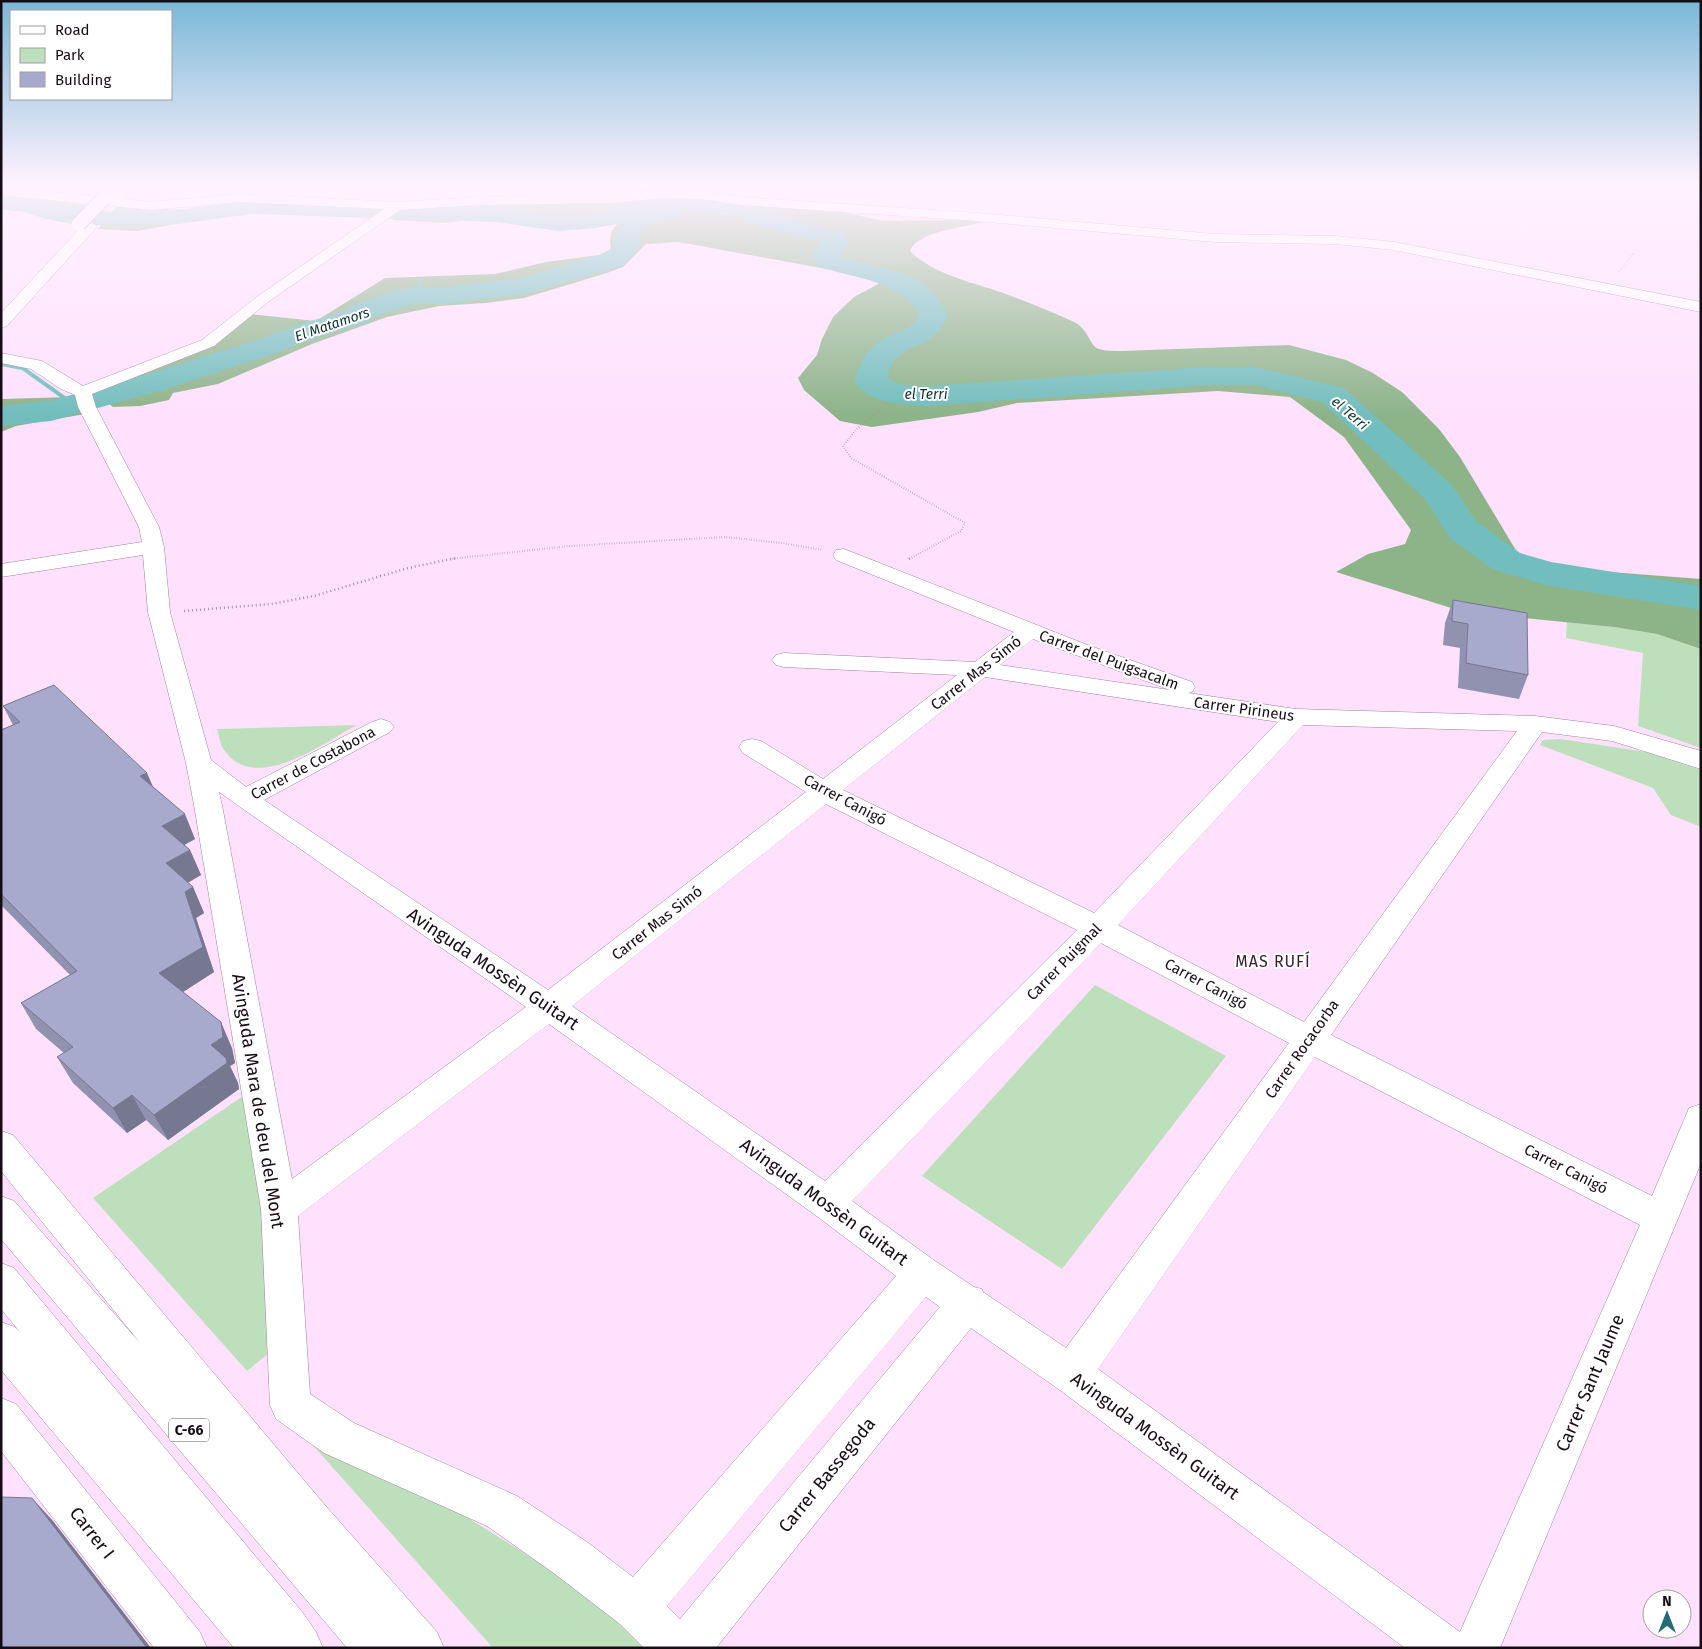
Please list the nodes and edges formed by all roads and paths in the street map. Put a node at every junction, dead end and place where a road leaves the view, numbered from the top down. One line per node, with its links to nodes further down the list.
1 (48, 262): 8 (main road)
2 (56, 262): 12 (main road)
3 (59, 262): 13 (main road)
4 (316, 262): 15 (main road)
5 (1474, 262): 10 (main road)
6 (1627, 262): 7 (path)
7 (1611, 272)
8 (19, 291): 9 (main road); 11 (main road)
9 (1, 302)
10 (1701, 307)
11 (1, 313)
12 (1, 323)
13 (1, 339)
14 (1, 358): 15 (main road)
15 (84, 398): 17 (main road, Avinguda Mara de deu del Mont)
16 (888, 403): 19 (path)
17 (153, 547): 20 (main road); 21 (main road, Avinguda Mara de deu del Mont)
18 (844, 555): 19 (main road, Carrer del Puigsacalm); 21 (path)
19 (888, 571): 22 (main road, Carrer del Puigsacalm)
20 (4, 572)
21 (159, 614): 30 (main road, Avinguda Mara de deu del Mont)
22 (1030, 630): 24 (main road, Carrer Mas Simó); 25 (main road, Carrer del Puigsacalm)
23 (784, 660): 24 (main road, Carrer Pirineus)
24 (980, 669): 25 (main road, Carrer Pirineus); 31 (main road, Carrer Mas Simó)
25 (1296, 717): 26 (main road, Carrer Pirineus); 33 (main road, Carrer Puigmal)
26 (1535, 724): 29 (main road, Carrer Pirineus); 35 (main road, Carrer Rocacorba)
27 (381, 727): 32 (main road, Carrer de Costabona)
28 (752, 747): 31 (main road, Carrer Canigó)
29 (1701, 761)
30 (199, 763): 32 (main road, Avinguda Mossèn Guitart); 39 (main road, Avinguda Mara de deu del Mont)
31 (826, 792): 33 (main road, Carrer Canigó); 34 (main road, Carrer Mas Simó)
32 (244, 799): 34 (main road, Avinguda Mossèn Guitart)
33 (1098, 928): 35 (main road, Carrer Canigó); 38 (main road, Carrer Puigmal)
34 (550, 1007): 38 (main road, Avinguda Mossèn Guitart); 39 (main road, Carrer Mas Simó)
35 (1309, 1039): 41 (main road, Carrer Canigó); 46 (main road, Carrer Rocacorba)
36 (1701, 1118): 41 (main road, Carrer Sant Jaume)
37 (1, 1145): 53 (main road)
38 (827, 1203): 42 (main road, Avinguda Mossèn Guitart)
39 (279, 1209): 48 (main road, Avinguda Mara de deu del Mont)
40 (1, 1212): 52 (main road, C-66)
41 (1662, 1218): 57 (main road, Carrer Sant Jaume)
42 (922, 1273): 44 (main road, Avinguda Mossèn Guitart); 48 (main road)
43 (1, 1280): 51 (main road)
44 (968, 1302): 46 (main road, Avinguda Mossèn Guitart); 55 (main road, Carrer Bassegoda)
45 (1, 1340): 50 (main road)
46 (1072, 1374): 56 (main road, Avinguda Mossèn Guitart)
47 (1, 1418): 49 (main road, Carrer I)
48 (636, 1608): 54 (main road, Avinguda Mara de deu del Mont)
49 (184, 1648)
50 (265, 1648)
51 (300, 1648)
52 (378, 1648)
53 (421, 1648)
54 (677, 1648)
55 (686, 1648)
56 (1444, 1648)
57 (1477, 1648)

